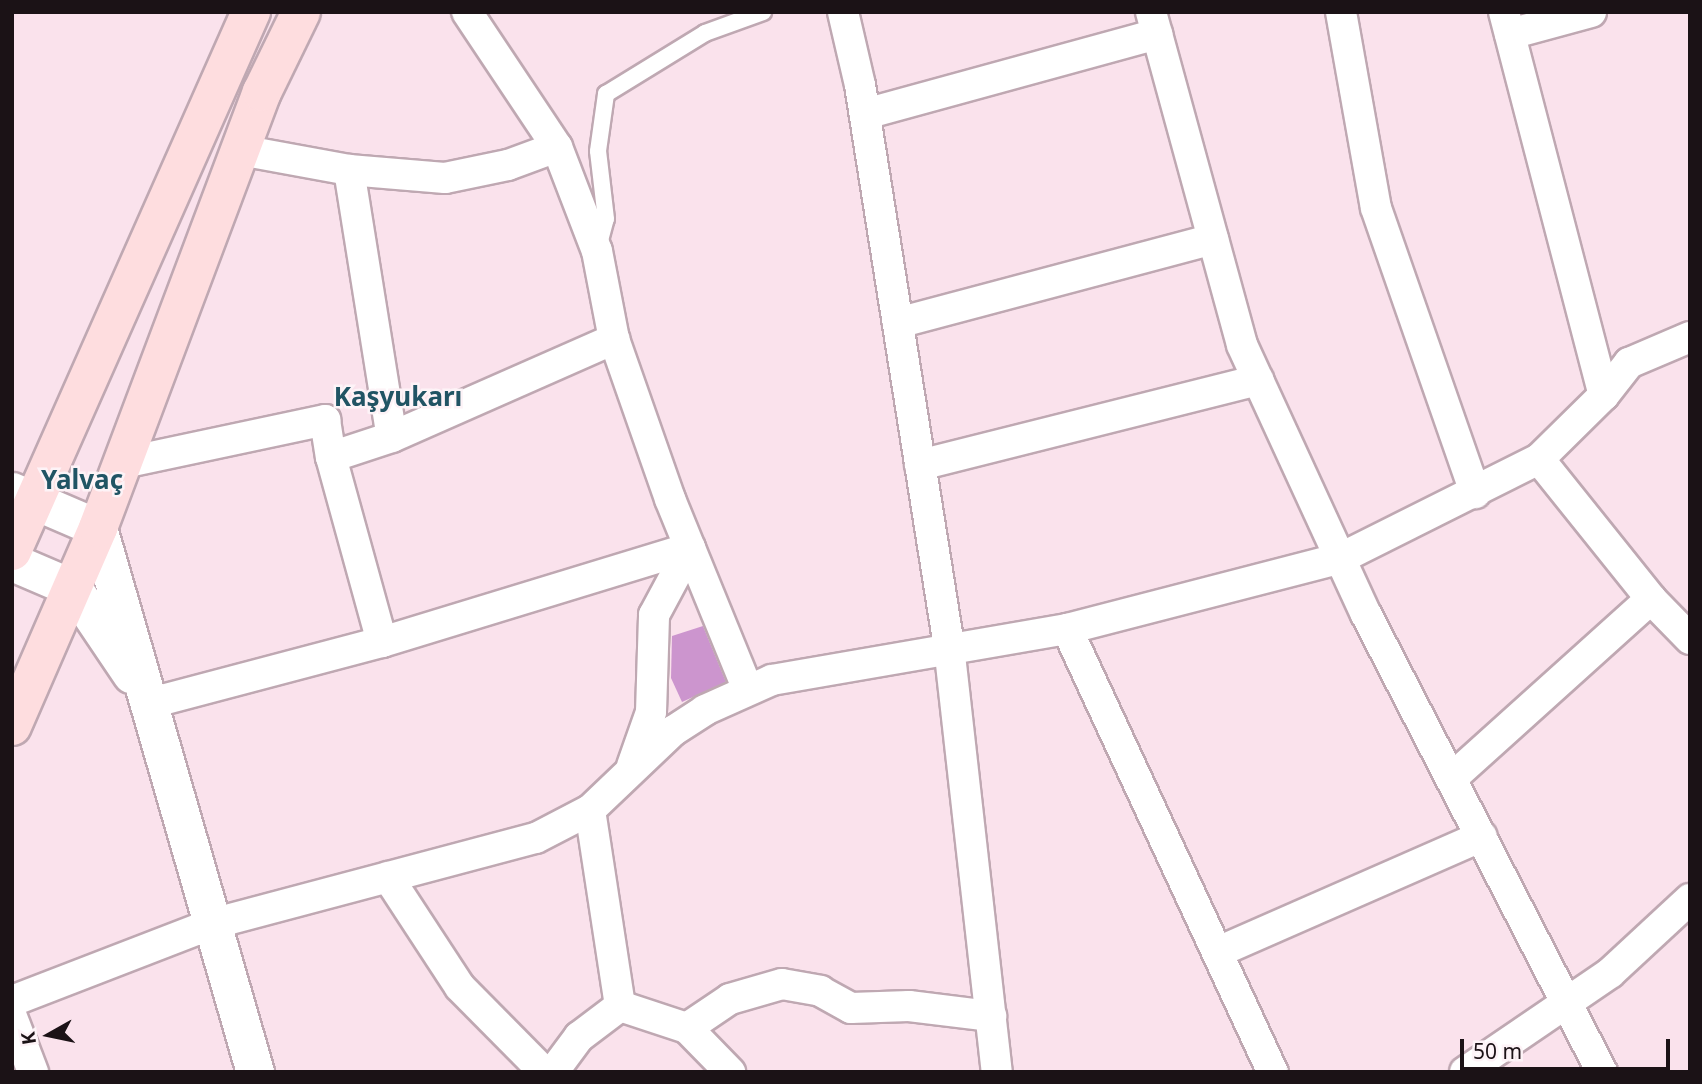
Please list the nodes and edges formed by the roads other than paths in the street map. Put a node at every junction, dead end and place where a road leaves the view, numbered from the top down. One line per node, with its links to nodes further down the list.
1 (251, 12): 27 (main road)
2 (301, 12): 12 (main road)
3 (467, 12): 11 (street)
4 (763, 12): 15 (lane)
5 (843, 12): 10 (street)
6 (1341, 12): 26 (street)
7 (1591, 12): 9 (street)
8 (1154, 23): 10 (street); 14 (street)
9 (1507, 23): 20 (street)
10 (864, 114): 16 (street)
11 (557, 147): 13 (street); 15 (street)
12 (240, 150): 13 (street); 24 (main road)
13 (349, 170): 21 (street)
14 (1213, 239): 16 (street); 19 (street)
15 (597, 251): 18 (street)
16 (898, 323): 25 (street)
17 (1690, 337): 20 (street)
18 (614, 339): 21 (street); 29 (street)
19 (1258, 380): 25 (street); 31 (street)
20 (1604, 395): 23 (street)
21 (392, 437): 22 (street)
22 (331, 457): 24 (street); 37 (street)
23 (1539, 459): 26 (street); 34 (street)
24 (122, 463): 28 (main road)
25 (920, 465): 38 (street)
26 (1475, 493): 31 (street)
27 (23, 496): 28 (street); 30 (main road)
28 (97, 528): 33 (main road); 40 (street)
29 (690, 548): 37 (street); 39 (street); 42 (street)
30 (12, 551)
31 (1340, 558): 35 (street); 43 (street)
32 (12, 562): 33 (street)
33 (73, 588): 40 (street); 41 (main road)
34 (1651, 599): 36 (street); 43 (street)
35 (1067, 629): 38 (street); 49 (street)
36 (1690, 639)
37 (382, 642): 40 (street)
38 (949, 646): 39 (street); 53 (street)
39 (748, 690): 42 (street)
40 (151, 704): 48 (street)
41 (12, 726)
42 (630, 772): 44 (street)
43 (1452, 778): 45 (street)
44 (590, 810): 46 (street); 52 (street)
45 (1482, 836): 49 (street); 51 (street)
46 (388, 877): 48 (street); 58 (street)
47 (1690, 899): 51 (street)
48 (212, 924): 50 (street); 57 (street)
49 (1217, 952): 62 (street)
50 (12, 1001)
51 (1569, 1001): 63 (street); 64 (street)
52 (620, 1006): 55 (street); 59 (street)
53 (991, 1016): 55 (street); 61 (street)
54 (12, 1017): 56 (street)
55 (687, 1028): 60 (street)
56 (33, 1072)
57 (255, 1072)
58 (544, 1072)
59 (552, 1072)
60 (730, 1072)
61 (997, 1072)
62 (1273, 1072)
63 (1465, 1072)
64 (1601, 1072)

